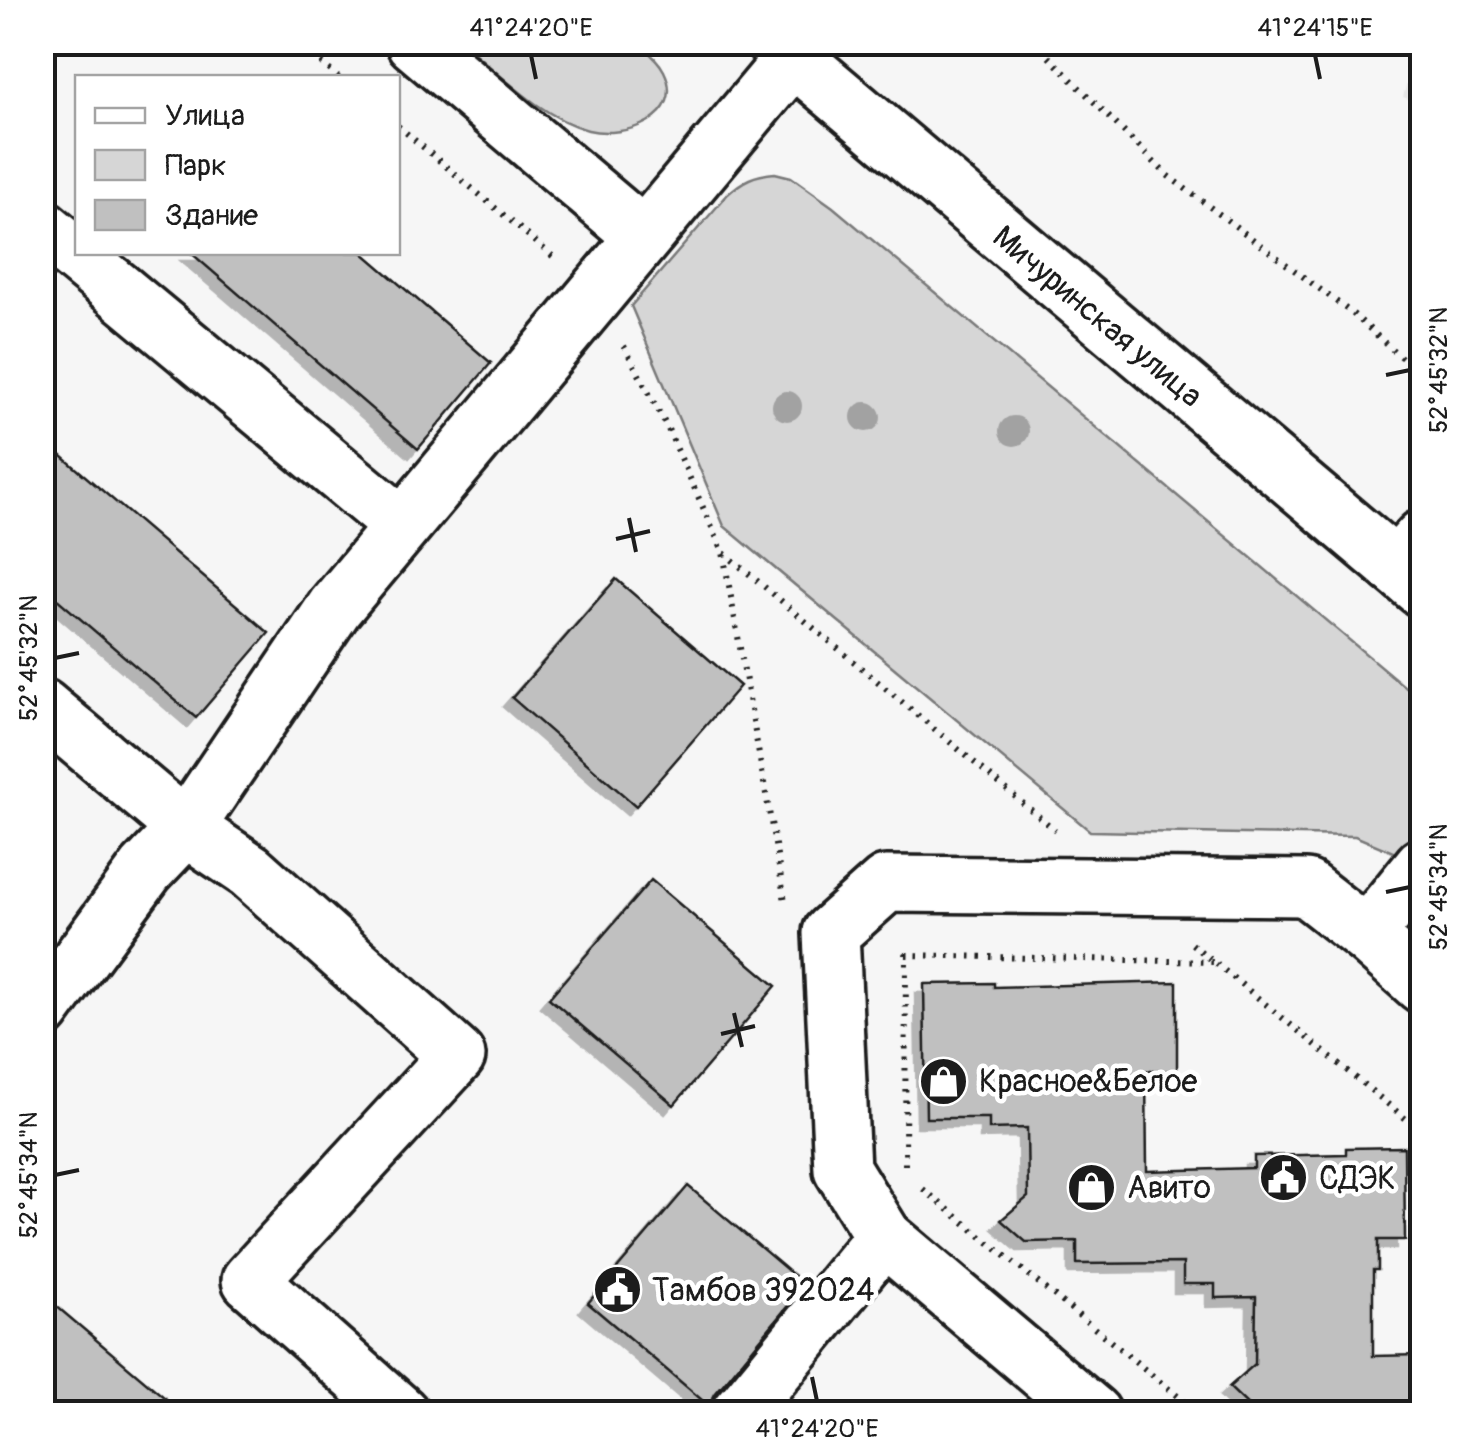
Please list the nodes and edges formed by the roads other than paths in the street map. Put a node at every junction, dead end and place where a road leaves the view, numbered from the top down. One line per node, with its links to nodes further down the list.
1 (414, 42): 4 (main road)
2 (784, 50): 4 (main road); 6 (main road, Мичуринская улица)
3 (42, 228): 5 (main road)
4 (643, 236): 5 (main road)
5 (401, 525): 8 (main road)
6 (1414, 564)
7 (42, 707): 8 (main road)
8 (186, 828): 12 (main road); 14 (main road)
9 (1422, 866): 10 (main road)
10 (1366, 935): 11 (main road); 13 (main road)
11 (1422, 985)
12 (42, 1010)
13 (884, 1237): 15 (main road); 16 (main road)
14 (401, 1414)
15 (739, 1414)
16 (1094, 1414)

